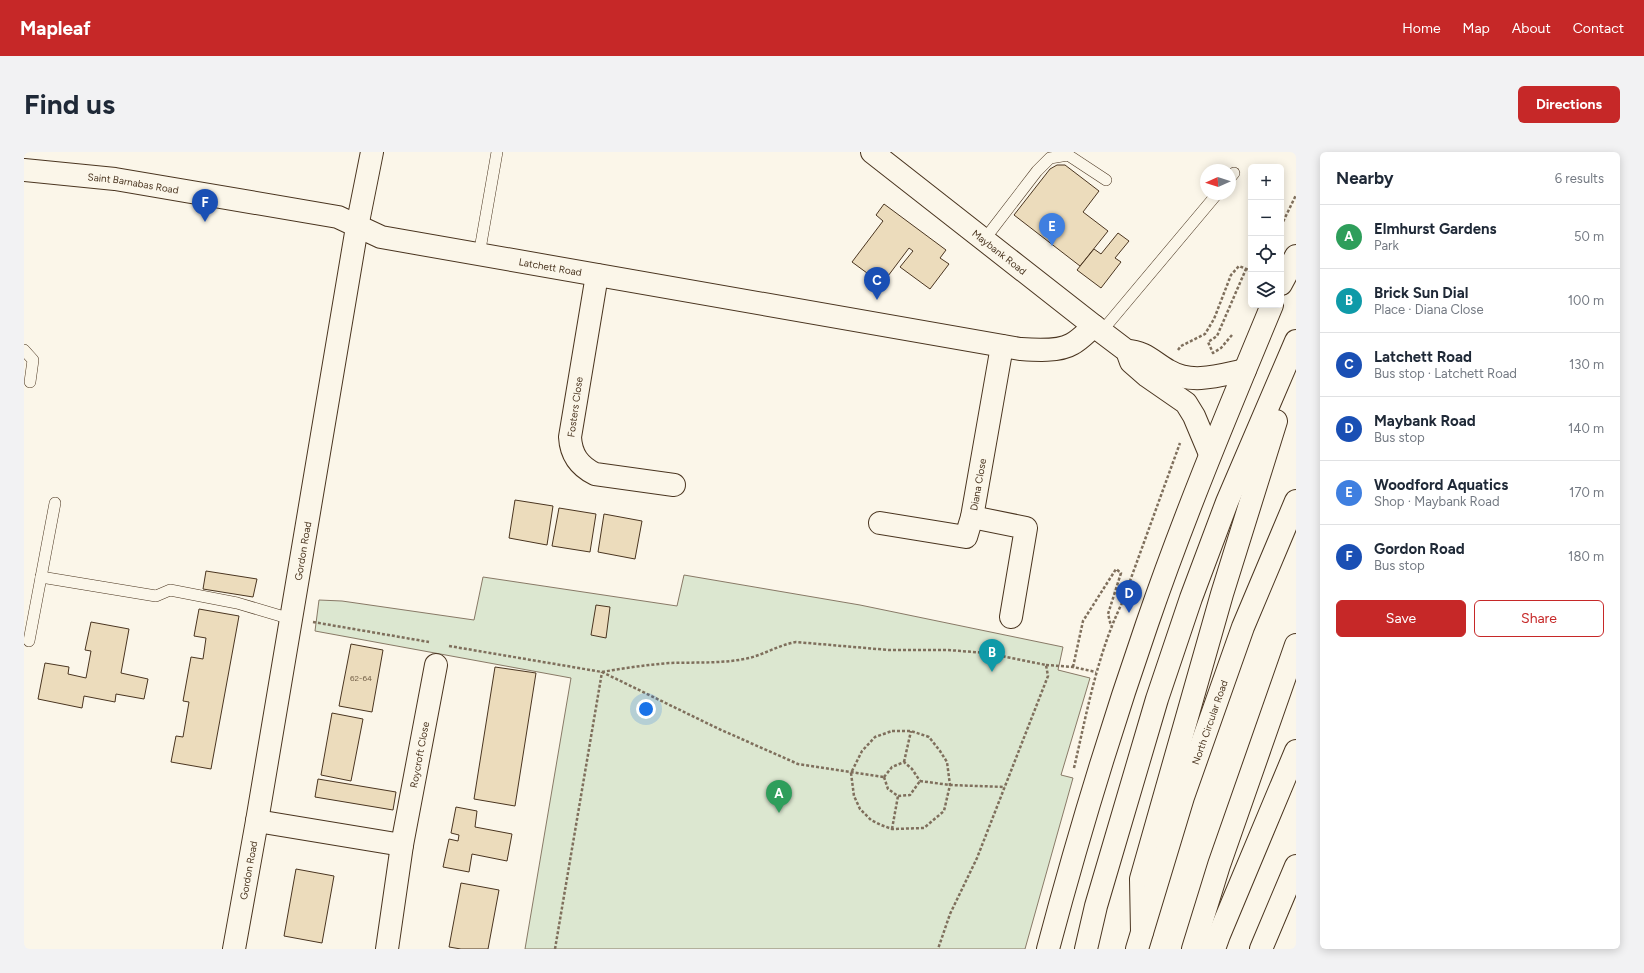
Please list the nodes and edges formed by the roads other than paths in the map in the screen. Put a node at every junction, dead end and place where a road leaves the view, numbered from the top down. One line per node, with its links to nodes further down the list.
1 (372, 152): 7 (main road, Gordon Road)
2 (497, 152): 9 (lane)
3 (872, 152): 8 (main road, Maybank Road)
4 (24, 170): 7 (main road, Saint Barnabas Road)
5 (1106, 180): 8 (lane)
6 (1212, 200): 14 (lane)
7 (357, 227): 9 (main road, Latchett Road); 30 (main road, Gordon Road)
8 (984, 240): 14 (main road, Maybank Road)
9 (479, 255): 11 (main road, Latchett Road)
10 (1296, 256): 12 (main road)
11 (597, 275): 16 (main road, Latchett Road); 23 (main road, Fosters Close)
12 (1284, 278)
13 (1271, 308): 20 (main road)
14 (1098, 329): 16 (main road, Latchett Road); 18 (main road, Maybank Road)
15 (1296, 341): 42 (main road)
16 (1002, 346): 26 (main road, Diana Close)
17 (24, 350): 21 (lane)
18 (1128, 351): 20 (main road, Maybank Road); 22 (main road, Maybank Road)
19 (1296, 364): 38 (main road)
20 (1245, 370): 22 (main road)
21 (30, 382)
22 (1210, 454): 41 (main road)
23 (674, 485)
24 (1296, 501): 38 (main road, North Circular Road)
25 (55, 503): 28 (lane)
26 (972, 516): 27 (main road, Diana Close); 29 (main road)
27 (880, 523)
28 (41, 577): 30 (lane); 31 (lane)
29 (1010, 617)
30 (291, 619): 35 (main road, Gordon Road)
31 (29, 641)
32 (1296, 645): 43 (main road)
33 (436, 665): 36 (main road, Roycroft Close)
34 (1296, 751): 44 (main road)
35 (257, 821): 36 (main road); 39 (main road, Gordon Road)
36 (402, 845): 40 (main road, Roycroft Close)
37 (1296, 866): 45 (main road)
38 (1139, 940)
39 (234, 949)
40 (387, 949)
41 (1048, 949)
42 (1086, 949)
43 (1193, 949)
44 (1214, 949)
45 (1261, 949)

